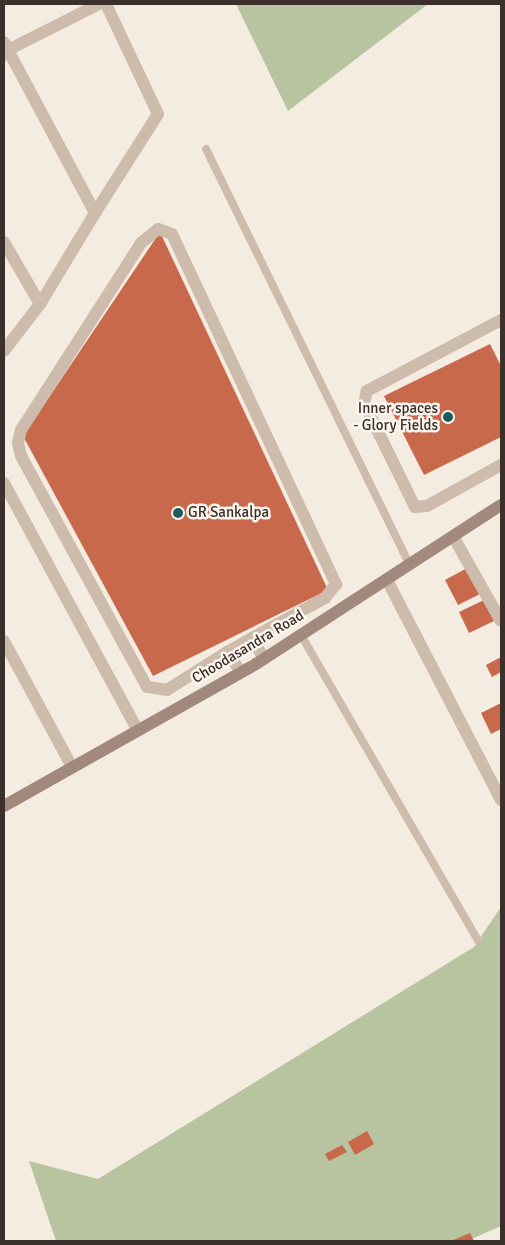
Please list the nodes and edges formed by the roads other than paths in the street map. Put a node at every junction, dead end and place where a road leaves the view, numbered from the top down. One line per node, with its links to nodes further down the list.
1 (99, 4): 3 (street)
2 (106, 4): 5 (street)
3 (5, 49): 5 (street)
4 (206, 149): 16 (lane)
5 (96, 213): 7 (street)
6 (4, 242): 7 (street)
7 (40, 304): 9 (street)
8 (501, 320): 10 (street)
9 (4, 352)
10 (501, 464)
11 (4, 483): 13 (street)
12 (501, 505): 15 (street, Choodasandra Road)
13 (16, 508): 14 (street); 25 (street)
14 (4, 514)
15 (454, 538): 16 (street, Choodasandra Road); 18 (street)
16 (410, 566): 17 (street, Choodasandra Road)
17 (387, 580): 19 (street, Choodasandra Road); 27 (street)
18 (501, 621)
19 (302, 635): 23 (street, Choodasandra Road); 29 (lane)
20 (252, 638): 22 (street); 22 (street); 23 (street)
21 (4, 641): 26 (street)
22 (227, 652): 24 (street)
23 (264, 659): 24 (street, Choodasandra Road)
24 (240, 672): 25 (street, Choodasandra Road)
25 (137, 730): 26 (street, Choodasandra Road)
26 (72, 767): 28 (street, Choodasandra Road)
27 (501, 800)
28 (4, 806)
29 (478, 940)

